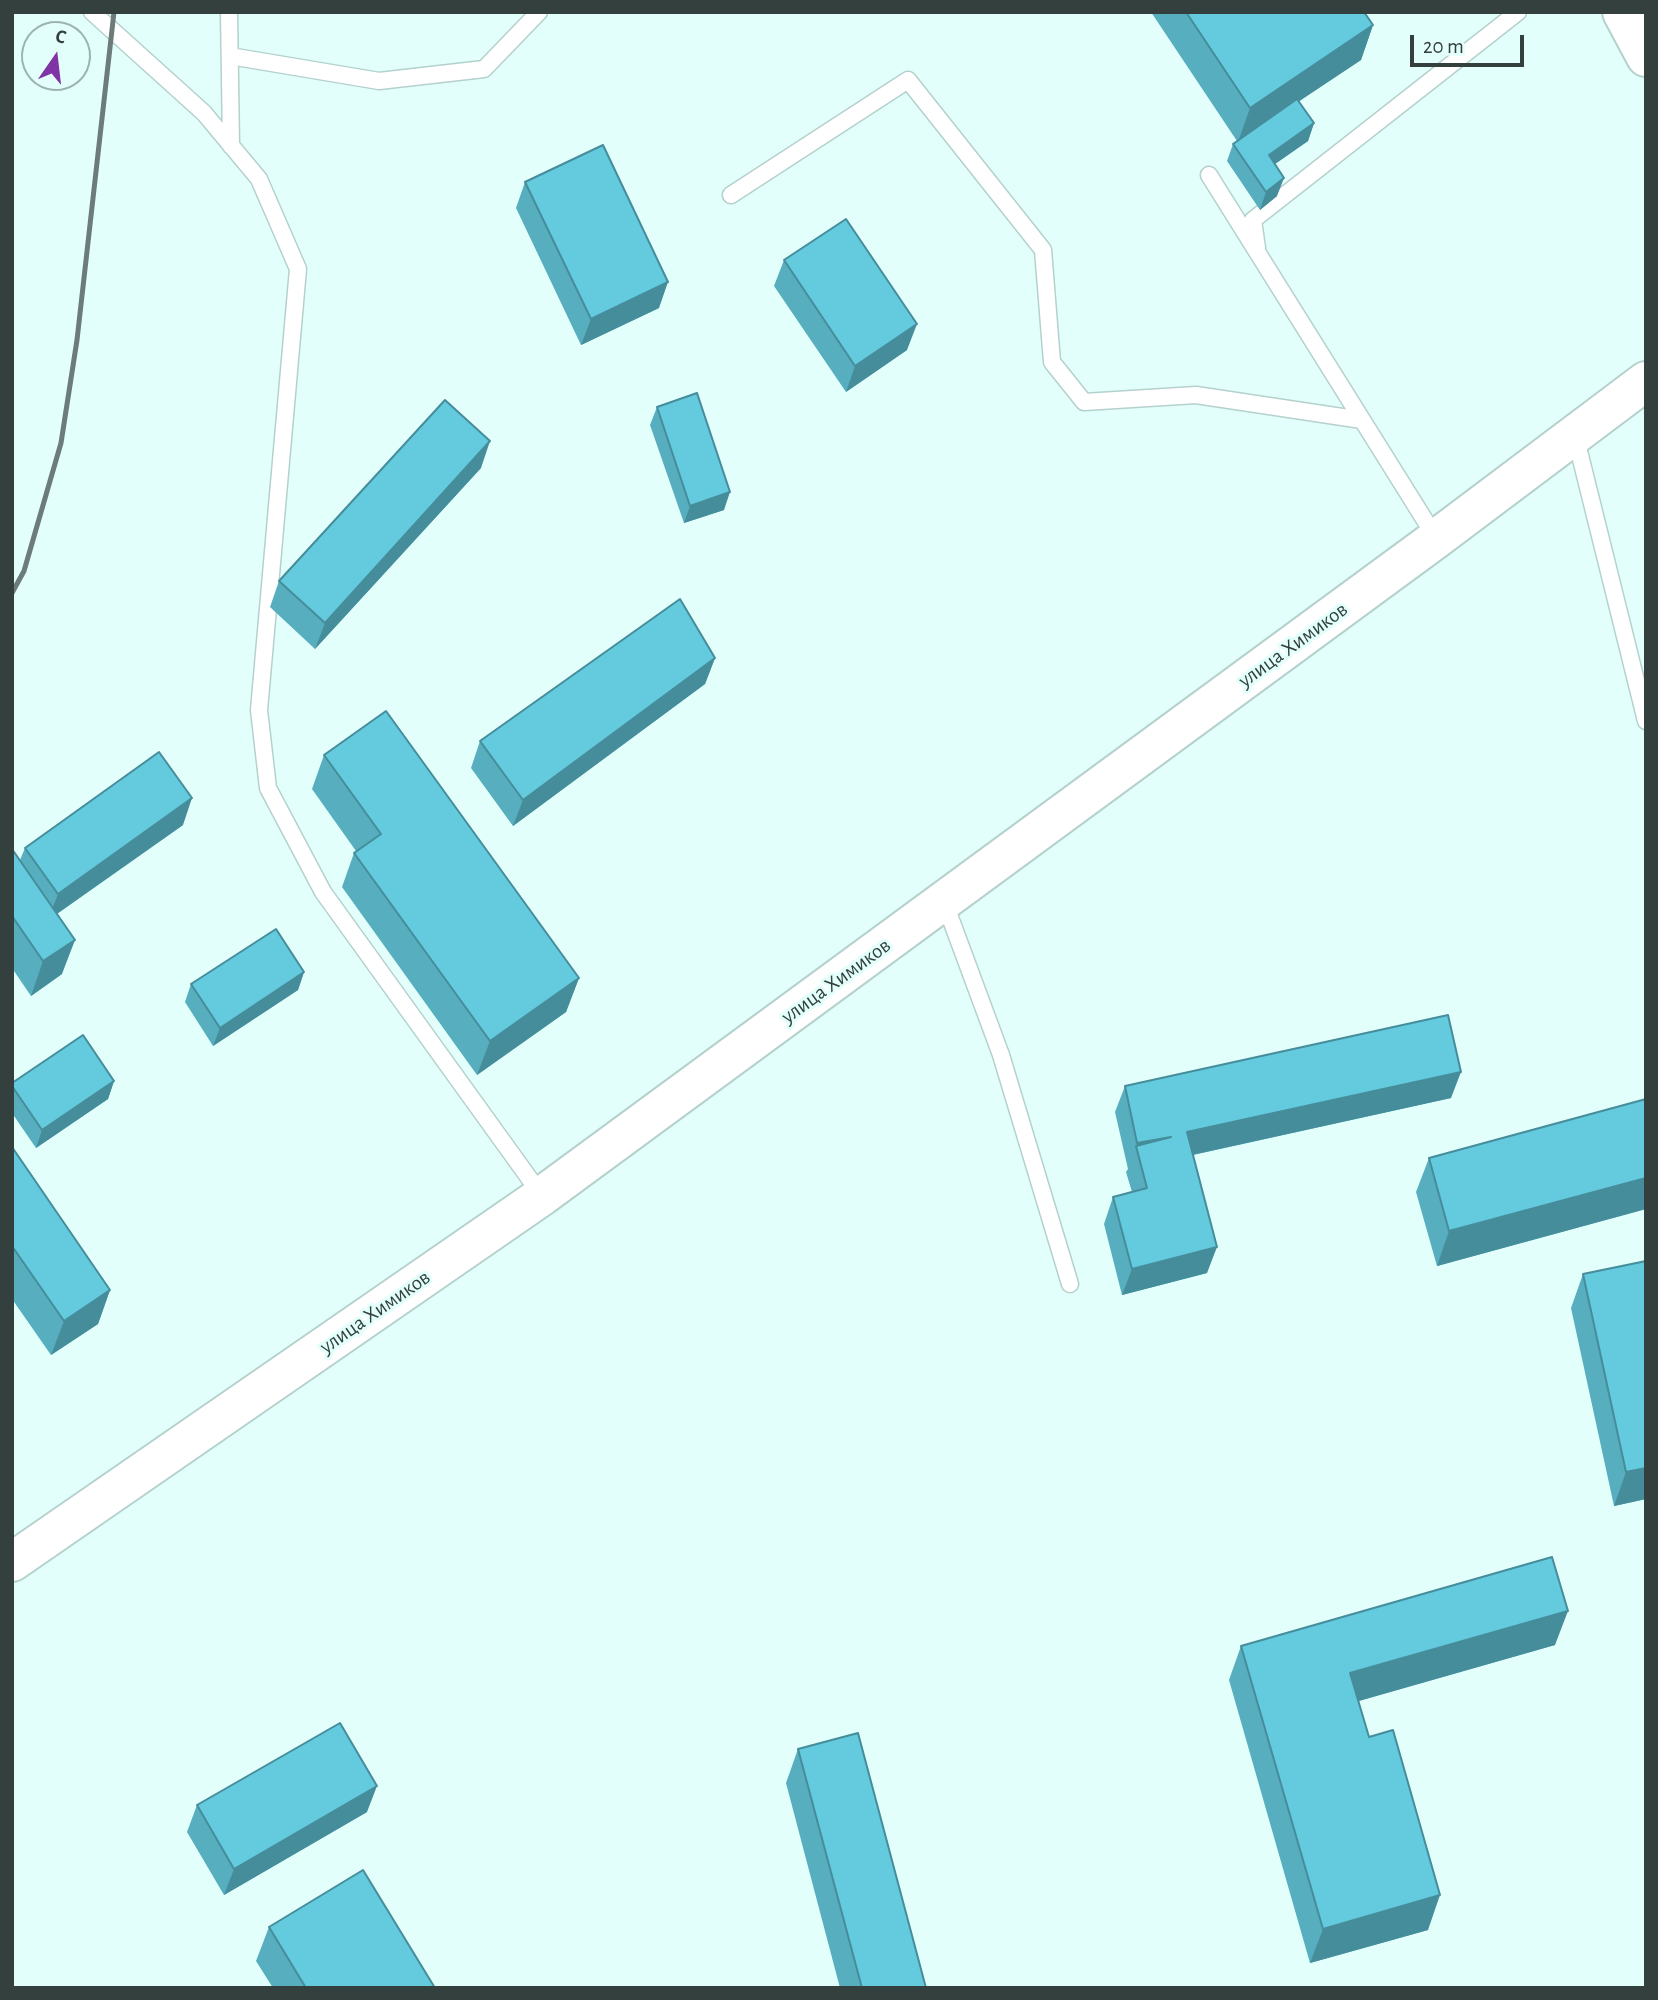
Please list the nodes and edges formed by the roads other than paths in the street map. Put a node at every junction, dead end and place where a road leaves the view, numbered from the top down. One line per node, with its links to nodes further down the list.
1 (92, 12): 8 (lane)
2 (229, 12): 6 (lane)
3 (539, 12): 6 (lane)
4 (1518, 12): 11 (lane)
5 (1622, 12): 7 (main road)
6 (230, 56): 8 (lane)
7 (1646, 57)
8 (231, 146): 18 (lane)
9 (1209, 175): 11 (lane)
10 (731, 195): 13 (lane)
11 (1258, 254): 13 (lane)
12 (1646, 381): 14 (main road, улица Химиков)
13 (1362, 421): 15 (lane)
14 (1575, 435): 15 (main road, улица Химиков); 16 (lane)
15 (1436, 539): 17 (main road, улица Химиков)
16 (1646, 721)
17 (944, 901): 18 (main road, улица Химиков); 19 (lane)
18 (542, 1196): 20 (main road, улица Химиков)
19 (1070, 1283)
20 (12, 1562)

